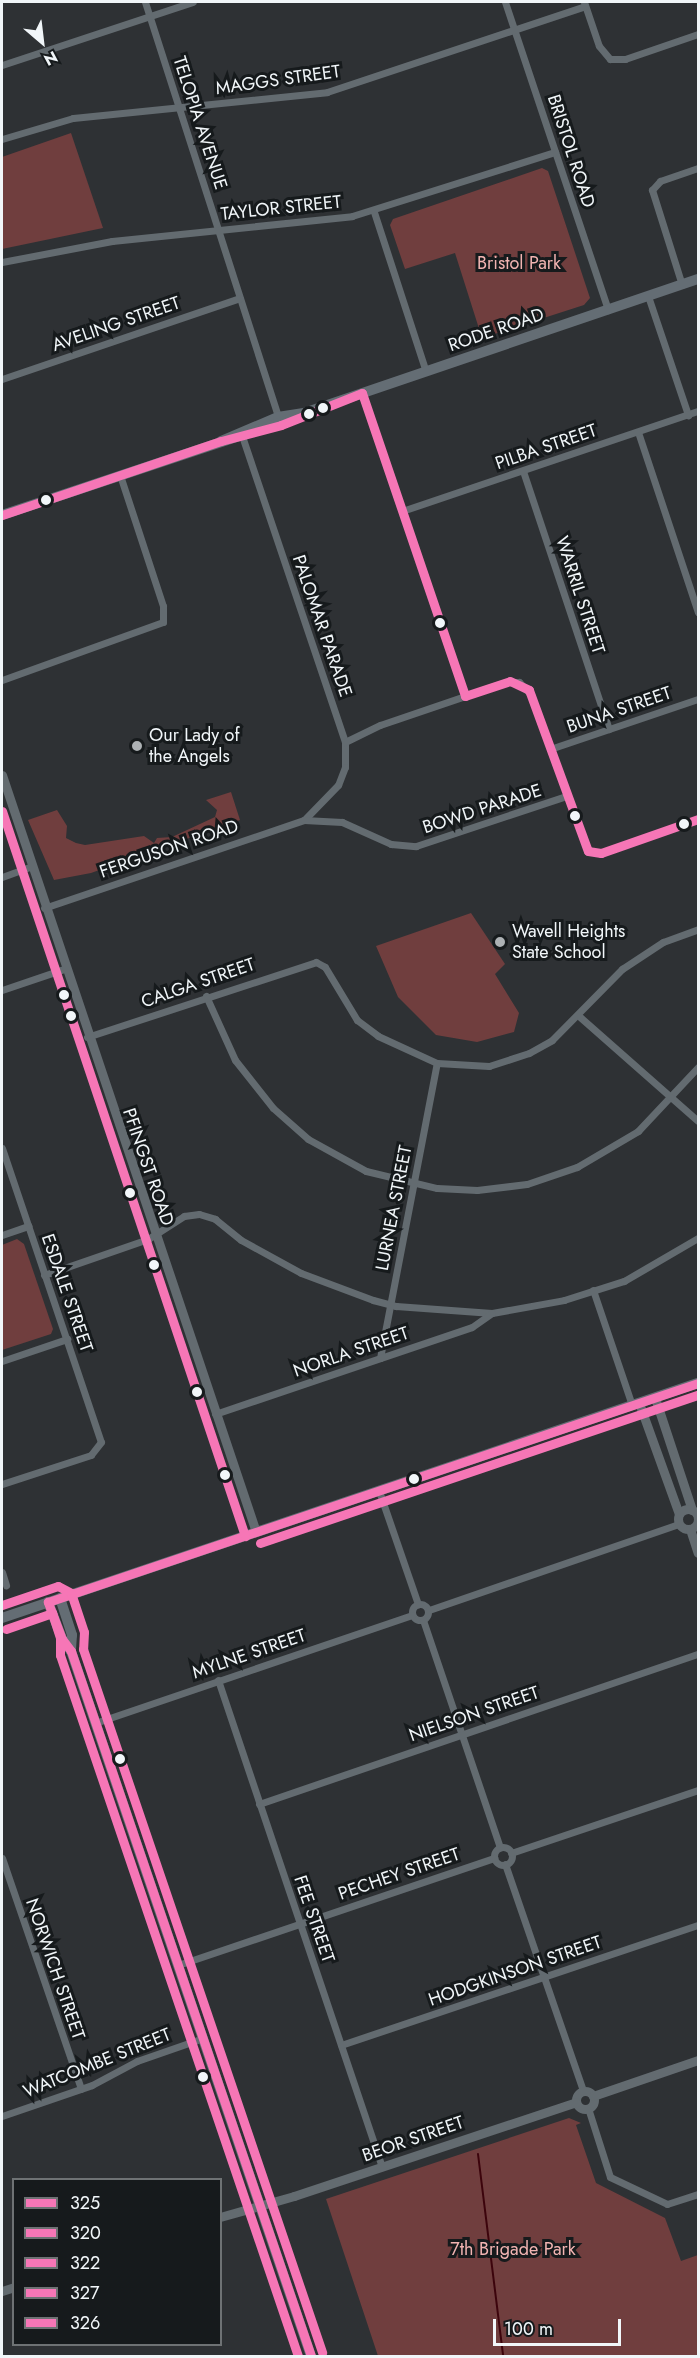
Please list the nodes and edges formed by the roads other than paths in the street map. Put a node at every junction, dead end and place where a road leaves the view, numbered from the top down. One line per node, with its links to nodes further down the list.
1 (145, 2): 5 (street, TELOPIA AVENUE)
2 (193, 2): 5 (street)
3 (505, 2): 6 (street, BRISTOL ROAD)
4 (585, 4): 6 (street, MAGGS STREET); 7 (street)
5 (150, 16): 8 (street); 9 (street, TELOPIA AVENUE)
6 (515, 30): 9 (street, MAGGS STREET); 11 (street, BRISTOL ROAD)
7 (699, 34)
8 (2, 65)
9 (179, 107): 10 (street, MAGGS STREET); 14 (street, TELOPIA AVENUE)
10 (2, 139)
11 (555, 152): 13 (street, TAYLOR STREET); 20 (street, BRISTOL ROAD)
12 (699, 168): 17 (street)
13 (374, 212): 14 (street, TAYLOR STREET); 21 (street)
14 (218, 230): 15 (street, TAYLOR STREET); 19 (street, TELOPIA AVENUE)
15 (2, 262)
16 (699, 279): 17 (main road, RODE ROAD)
17 (681, 285): 18 (main road, RODE ROAD)
18 (648, 296): 20 (main road, RODE ROAD); 25 (street)
19 (240, 298): 22 (street, AVELING STREET); 26 (street, TELOPIA AVENUE)
20 (608, 310): 21 (main road, RODE ROAD)
21 (426, 372): 23 (main road, RODE ROAD)
22 (2, 379)
23 (362, 393): 26 (main road, RODE ROAD); 31 (street)
24 (699, 411): 25 (street, PILBA STREET)
25 (688, 415): 27 (street, PILBA STREET)
26 (280, 421): 28 (main road, RODE ROAD)
27 (638, 432): 29 (street, PILBA STREET); 33 (street)
28 (241, 434): 30 (main road, RODE ROAD); 38 (street, PALOMAR PARADE)
29 (523, 471): 31 (street, PILBA STREET); 37 (street, WARRIL STREET)
30 (120, 475): 32 (main road, RODE ROAD); 34 (street)
31 (402, 511): 35 (street)
32 (2, 515)
33 (699, 612)
34 (2, 680)
35 (465, 696): 38 (street); 39 (street)
36 (699, 699): 37 (street, BUNA STREET)
37 (609, 729): 39 (street, BUNA STREET)
38 (345, 742): 45 (street, PALOMAR PARADE)
39 (550, 749): 42 (street)
40 (2, 775): 43 (street, PFINGST ROAD)
41 (2, 795): 43 (street, PFINGST ROAD)
42 (566, 796): 44 (street); 45 (street, BOWD PARADE)
43 (11, 811): 46 (street, PFINGST ROAD)
44 (699, 819)
45 (304, 820): 48 (street, FERGUSON ROAD)
46 (30, 867): 47 (street); 48 (street, PFINGST ROAD)
47 (2, 877)
48 (44, 908): 50 (street, PFINGST ROAD)
49 (699, 929): 53 (street)
50 (64, 969): 51 (street); 54 (street, PFINGST ROAD)
51 (2, 990)
52 (206, 996): 54 (street, CALGA STREET); 55 (street, CALGA STREET); 60 (street)
53 (580, 1017): 55 (street); 57 (street)
54 (87, 1037): 63 (street, PFINGST ROAD)
55 (437, 1063): 60 (street, LURNEA STREET)
56 (699, 1067): 57 (street)
57 (671, 1098): 58 (street); 60 (street)
58 (699, 1121)
59 (2, 1148): 61 (street, ESDALE STREET)
60 (414, 1184): 67 (street, LURNEA STREET)
61 (28, 1226): 62 (street); 65 (street, ESDALE STREET)
62 (2, 1235)
63 (154, 1235): 65 (street); 67 (street); 75 (street, PFINGST ROAD)
64 (699, 1238): 66 (street)
65 (44, 1275): 69 (street, ESDALE STREET)
66 (593, 1290): 68 (street); 74 (street)
67 (390, 1305): 68 (street); 70 (street, LURNEA STREET)
68 (492, 1313): 70 (street, NORLA STREET)
69 (67, 1339): 71 (street); 76 (street, ESDALE STREET)
70 (380, 1358): 75 (street, NORLA STREET)
71 (2, 1361)
72 (699, 1383): 73 (main road)
73 (655, 1398): 74 (main road); 78 (street)
74 (636, 1404): 77 (main road); 79 (street)
75 (215, 1414): 81 (street, PFINGST ROAD)
76 (2, 1484)
77 (379, 1491): 81 (main road); 87 (street)
78 (696, 1516): 79 (street); 80 (street)
79 (679, 1519): 80 (street); 88 (street)
80 (690, 1529): 82 (street)
81 (256, 1532): 85 (main road)
82 (699, 1553)
83 (2, 1572): 84 (street)
84 (6, 1585)
85 (60, 1598): 86 (main road); 92 (main road)
86 (48, 1602): 90 (main road); 92 (main road)
87 (418, 1604): 88 (street); 89 (street)
88 (429, 1610): 91 (street)
89 (412, 1615): 91 (street); 94 (street, MYLNE STREET)
90 (2, 1618)
91 (423, 1620): 96 (street)
92 (71, 1651): 95 (main road)
93 (699, 1654): 96 (street, NIELSON STREET)
94 (218, 1680): 95 (street, MYLNE STREET); 98 (street, FEE STREET)
95 (95, 1723): 106 (main road)
96 (462, 1734): 98 (street, NIELSON STREET); 99 (street)
97 (699, 1790): 100 (street)
98 (259, 1804): 104 (street, FEE STREET)
99 (500, 1847): 100 (street); 102 (street)
100 (511, 1853): 103 (street)
101 (2, 1857): 111 (street, NORWICH STREET)
102 (494, 1858): 103 (street); 104 (street, PECHEY STREET)
103 (505, 1864): 107 (street)
104 (300, 1923): 106 (street, PECHEY STREET); 109 (street, FEE STREET)
105 (699, 1925): 107 (street, HODGKINSON STREET)
106 (178, 1965): 108 (main road)
107 (544, 1977): 109 (street, HODGKINSON STREET); 112 (street)
108 (203, 2038): 111 (street, WATCOMBE STREET); 119 (main road)
109 (341, 2045): 117 (street, FEE STREET)
110 (699, 2060): 113 (street)
111 (81, 2089): 116 (street, WATCOMBE STREET)
112 (583, 2091): 113 (street); 114 (street)
113 (593, 2096): 115 (street)
114 (576, 2102): 115 (street); 117 (street, BEOR STREET)
115 (588, 2108): 118 (street)
116 (2, 2116)
117 (382, 2167): 119 (street, BEOR STREET)
118 (699, 2194)
119 (260, 2206): 120 (street, BEOR STREET); 121 (main road)
120 (222, 2216)
121 (311, 2356)

